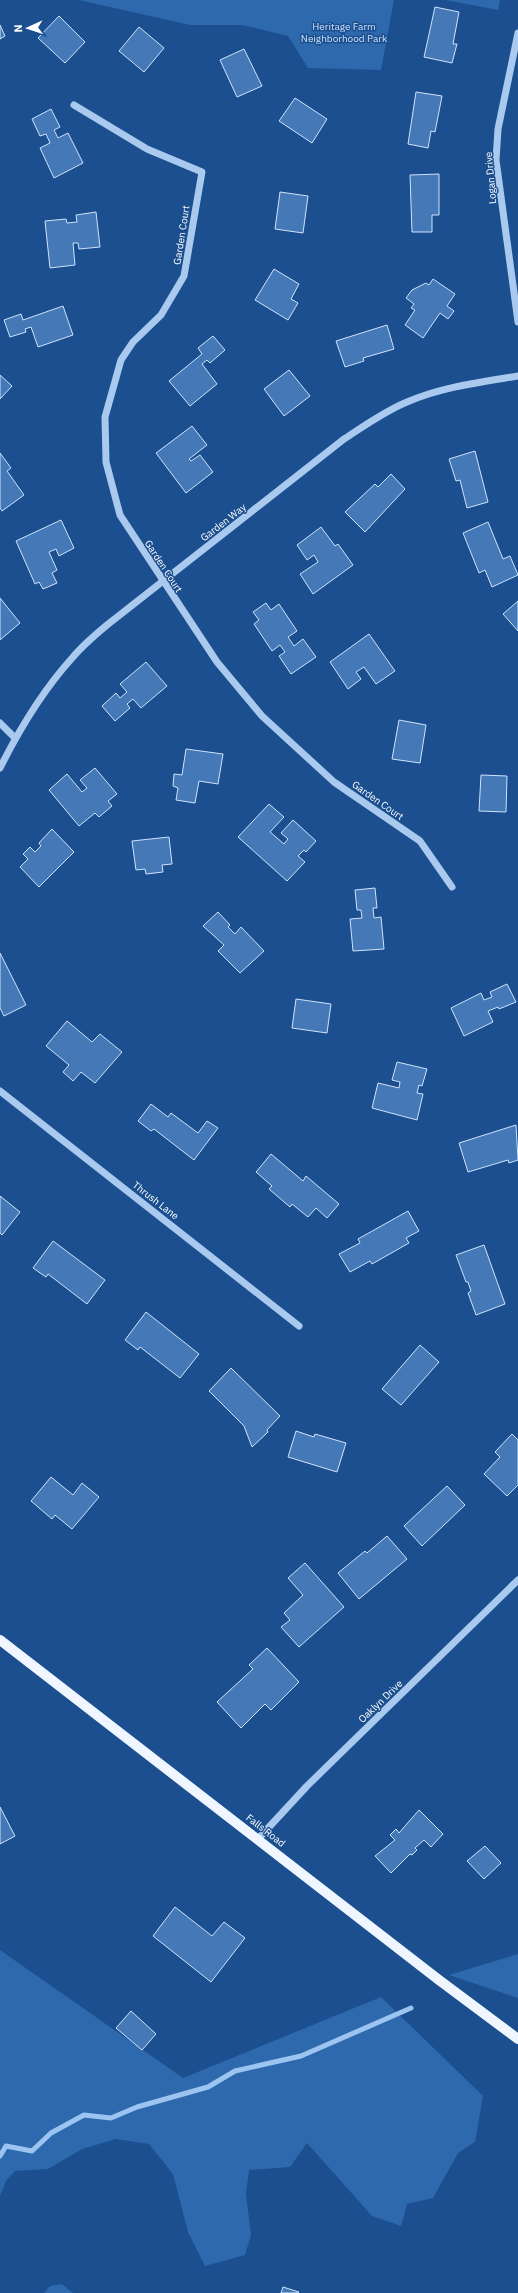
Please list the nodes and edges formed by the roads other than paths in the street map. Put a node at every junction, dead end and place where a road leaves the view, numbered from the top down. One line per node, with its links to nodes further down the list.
1 (518, 33): 3 (street, Logan Drive)
2 (74, 105): 5 (street, Garden Court)
3 (518, 322)
4 (518, 376): 5 (street, Garden Way)
5 (163, 582): 7 (street, Garden Way); 9 (street, Garden Court)
6 (0, 723): 7 (street)
7 (15, 738): 8 (street, Garden Way)
8 (0, 768)
9 (452, 887)
10 (0, 1090): 11 (street, Thrush Lane)
11 (299, 1326)
12 (518, 1580): 14 (street, Oaklyn Drive)
13 (0, 1640): 14 (main road, Falls Road)
14 (258, 1839): 15 (main road, Falls Road)
15 (518, 2039)

